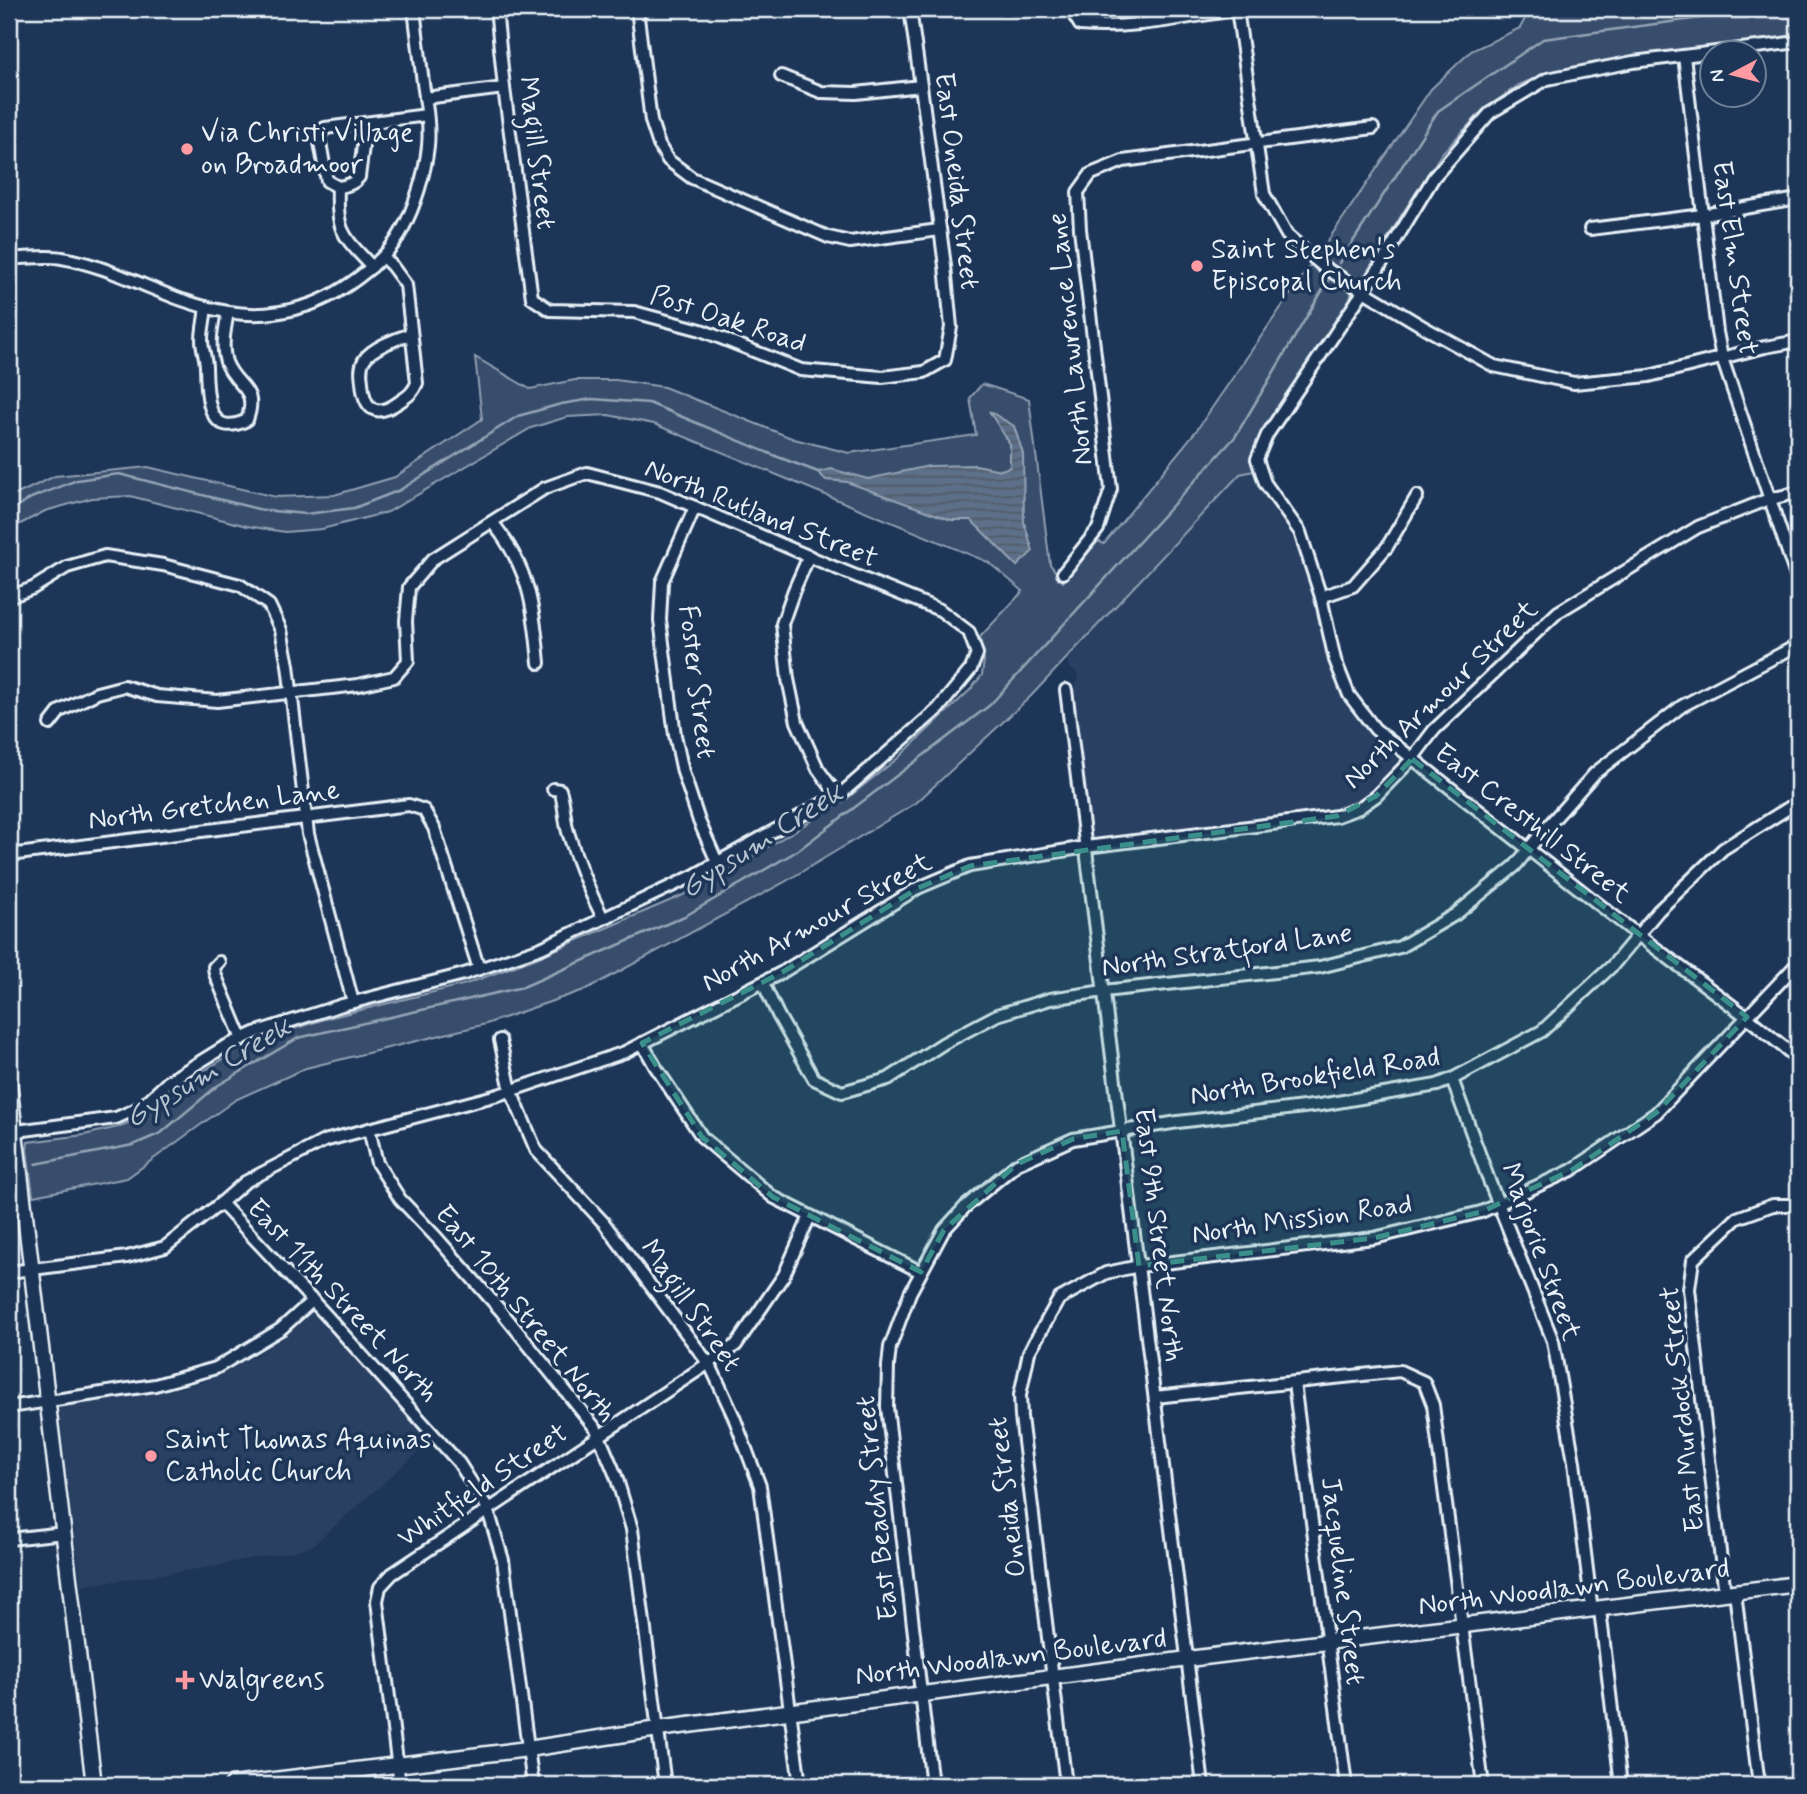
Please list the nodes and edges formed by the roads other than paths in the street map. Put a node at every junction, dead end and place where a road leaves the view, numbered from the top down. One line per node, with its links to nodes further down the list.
1 (414, 9): 12 (street)
2 (499, 9): 11 (street, Magill Street)
3 (637, 9): 21 (street)
4 (910, 9): 10 (street, East Oneida Street)
5 (1070, 9): 6 (street)
6 (1239, 9): 16 (street)
7 (1798, 42): 8 (street)
8 (1684, 56): 19 (street, East Elm Street); 25 (street)
9 (780, 76): 10 (street)
10 (921, 86): 21 (street, East Oneida Street)
11 (504, 88): 12 (street); 26 (street, Magill Street)
12 (425, 98): 13 (street)
13 (427, 115): 14 (street); 22 (street)
14 (366, 123): 17 (street); 17 (street)
15 (1373, 128): 16 (street, North Lawrence Lane)
16 (1256, 143): 25 (street); 39 (street, North Lawrence Lane)
17 (338, 187): 24 (street)
18 (1798, 200): 19 (street)
19 (1703, 215): 20 (street); 31 (street, East Elm Street)
20 (1590, 229)
21 (939, 230): 32 (street, East Oneida Street)
22 (383, 257): 24 (street); 29 (street)
23 (11, 259): 27 (street)
24 (372, 267): 28 (street)
25 (1364, 291): 31 (street); 42 (street, East Cresthill Street)
26 (537, 301): 32 (street, Post Oak Road)
27 (206, 307): 28 (street); 28 (street)
28 (228, 312)
29 (411, 334): 29 (street)
30 (1798, 341): 31 (street)
31 (1722, 358): 35 (street, East Elm Street)
32 (945, 360)
33 (1798, 492): 35 (street, North Armour Street)
34 (1417, 496): 42 (street)
35 (1770, 499): 40 (street, East Elm Street); 48 (street, North Armour Street)
36 (695, 507): 37 (street, North Rutland Street); 38 (street, North Rutland Street); 56 (street, Foster Street)
37 (492, 522): 44 (street); 46 (street, North Rutland Street)
38 (809, 556): 50 (street); 50 (street, North Rutland Street)
39 (1063, 573)
40 (1798, 582)
41 (9, 597): 46 (street)
42 (1321, 597): 48 (street, East Cresthill Street)
43 (1798, 645): 54 (street, North Stratford Lane)
44 (539, 663)
45 (1066, 690): 53 (street, East 9th Street North)
46 (291, 692): 47 (street, North Rutland Street); 52 (street)
47 (50, 724)
48 (1412, 759): 53 (street, North Armour Street); 54 (street, East Cresthill Street)
49 (552, 789): 57 (street)
50 (837, 795): 56 (street)
51 (1798, 802): 58 (street, North Brookfield Road)
52 (306, 818): 55 (street, North Gretchen Lane); 61 (street, North Gretchen Lane); 64 (street)
53 (1086, 847): 62 (street, North Armour Street); 63 (street, East 9th Street North)
54 (1528, 849): 58 (street, East Cresthill Street); 63 (street, North Stratford Lane)
55 (9, 855)
56 (717, 862): 57 (street)
57 (603, 918): 61 (street)
58 (1638, 936): 65 (street, East Cresthill Street); 70 (street, North Brookfield Road)
59 (219, 962): 66 (street)
60 (1798, 963): 65 (street, North Mission Road)
61 (479, 969): 64 (street)
62 (763, 983): 63 (street, North Stratford Lane); 68 (street, North Armour Street)
63 (1104, 991): 74 (street, East 9th Street North)
64 (353, 1002): 66 (street)
65 (1747, 1017): 69 (street, East Cresthill Street); 77 (street, North Mission Road)
66 (242, 1039): 75 (street)
67 (500, 1041): 72 (street, Magill Street)
68 (642, 1043): 72 (street, North Armour Street); 79 (street)
69 (1798, 1059)
70 (1452, 1079): 74 (street, North Brookfield Road); 77 (street, Marjorie Street)
71 (9, 1083): 75 (main road)
72 (511, 1091): 73 (street, North Armour Street); 85 (street, Magill Street)
73 (369, 1129): 76 (street, North Armour Street); 90 (street, East 10th Street North)
74 (1122, 1131): 80 (street, East 9th Street North); 83 (street, North Brookfield Road)
75 (12, 1132): 81 (main road)
76 (221, 1203): 81 (street, North Armour Street); 84 (street, East 11th Street North)
77 (1499, 1204): 80 (street, North Mission Road); 96 (street, Marjorie Street)
78 (1798, 1205): 95 (street, East Murdock Street)
79 (810, 1216): 83 (street); 85 (street, Whitfield Street)
80 (1139, 1266): 87 (street, East 9th Street North); 100 (street, Oneida Street)
81 (32, 1269): 82 (street, North Armour Street); 88 (main road)
82 (9, 1272)
83 (921, 1272): 101 (street, East Beachy Street)
84 (313, 1300): 88 (street); 91 (street, East 11th Street North)
85 (709, 1364): 90 (street, Whitfield Street); 102 (street, Magill Street)
86 (1293, 1383): 87 (street); 97 (street); 98 (street, Jacqueline Street)
87 (1155, 1397): 99 (street, East 9th Street North)
88 (48, 1401): 89 (street); 92 (main road)
89 (9, 1407)
90 (599, 1436): 91 (street, Whitfield Street); 103 (street, East 10th Street North)
91 (488, 1509): 104 (street, East 11th Street North); 105 (street, Whitfield Street)
92 (64, 1533): 93 (street); 106 (main road)
93 (9, 1539)
94 (1798, 1584): 95 (main road, North Woodlawn Boulevard)
95 (1730, 1593): 96 (main road, North Woodlawn Boulevard); 118 (street, East Murdock Street)
96 (1596, 1610): 97 (main road, North Woodlawn Boulevard); 117 (street, Marjorie Street)
97 (1463, 1627): 98 (main road, North Woodlawn Boulevard); 116 (street)
98 (1328, 1643): 99 (main road, North Woodlawn Boulevard); 115 (street, Jacqueline Street)
99 (1188, 1659): 100 (main road, North Woodlawn Boulevard); 114 (street, East 9th Street North)
100 (1053, 1677): 101 (main road, North Woodlawn Boulevard); 113 (street, Oneida Street)
101 (921, 1694): 102 (main road, North Woodlawn Boulevard); 112 (street, East Beachy Street)
102 (790, 1712): 103 (main road, North Woodlawn Boulevard); 111 (street, Magill Street)
103 (658, 1729): 104 (main road, North Woodlawn Boulevard); 110 (street, East 10th Street North)
104 (528, 1749): 105 (main road, North Woodlawn Boulevard); 109 (street, East 11th Street North)
105 (398, 1765): 107 (main road, North Woodlawn Boulevard); 108 (street)
106 (94, 1785)
107 (232, 1785)
108 (400, 1785)
109 (533, 1785)
110 (665, 1785)
111 (800, 1785)
112 (932, 1785)
113 (1066, 1785)
114 (1203, 1785)
115 (1346, 1785)
116 (1483, 1785)
117 (1621, 1785)
118 (1759, 1785)

